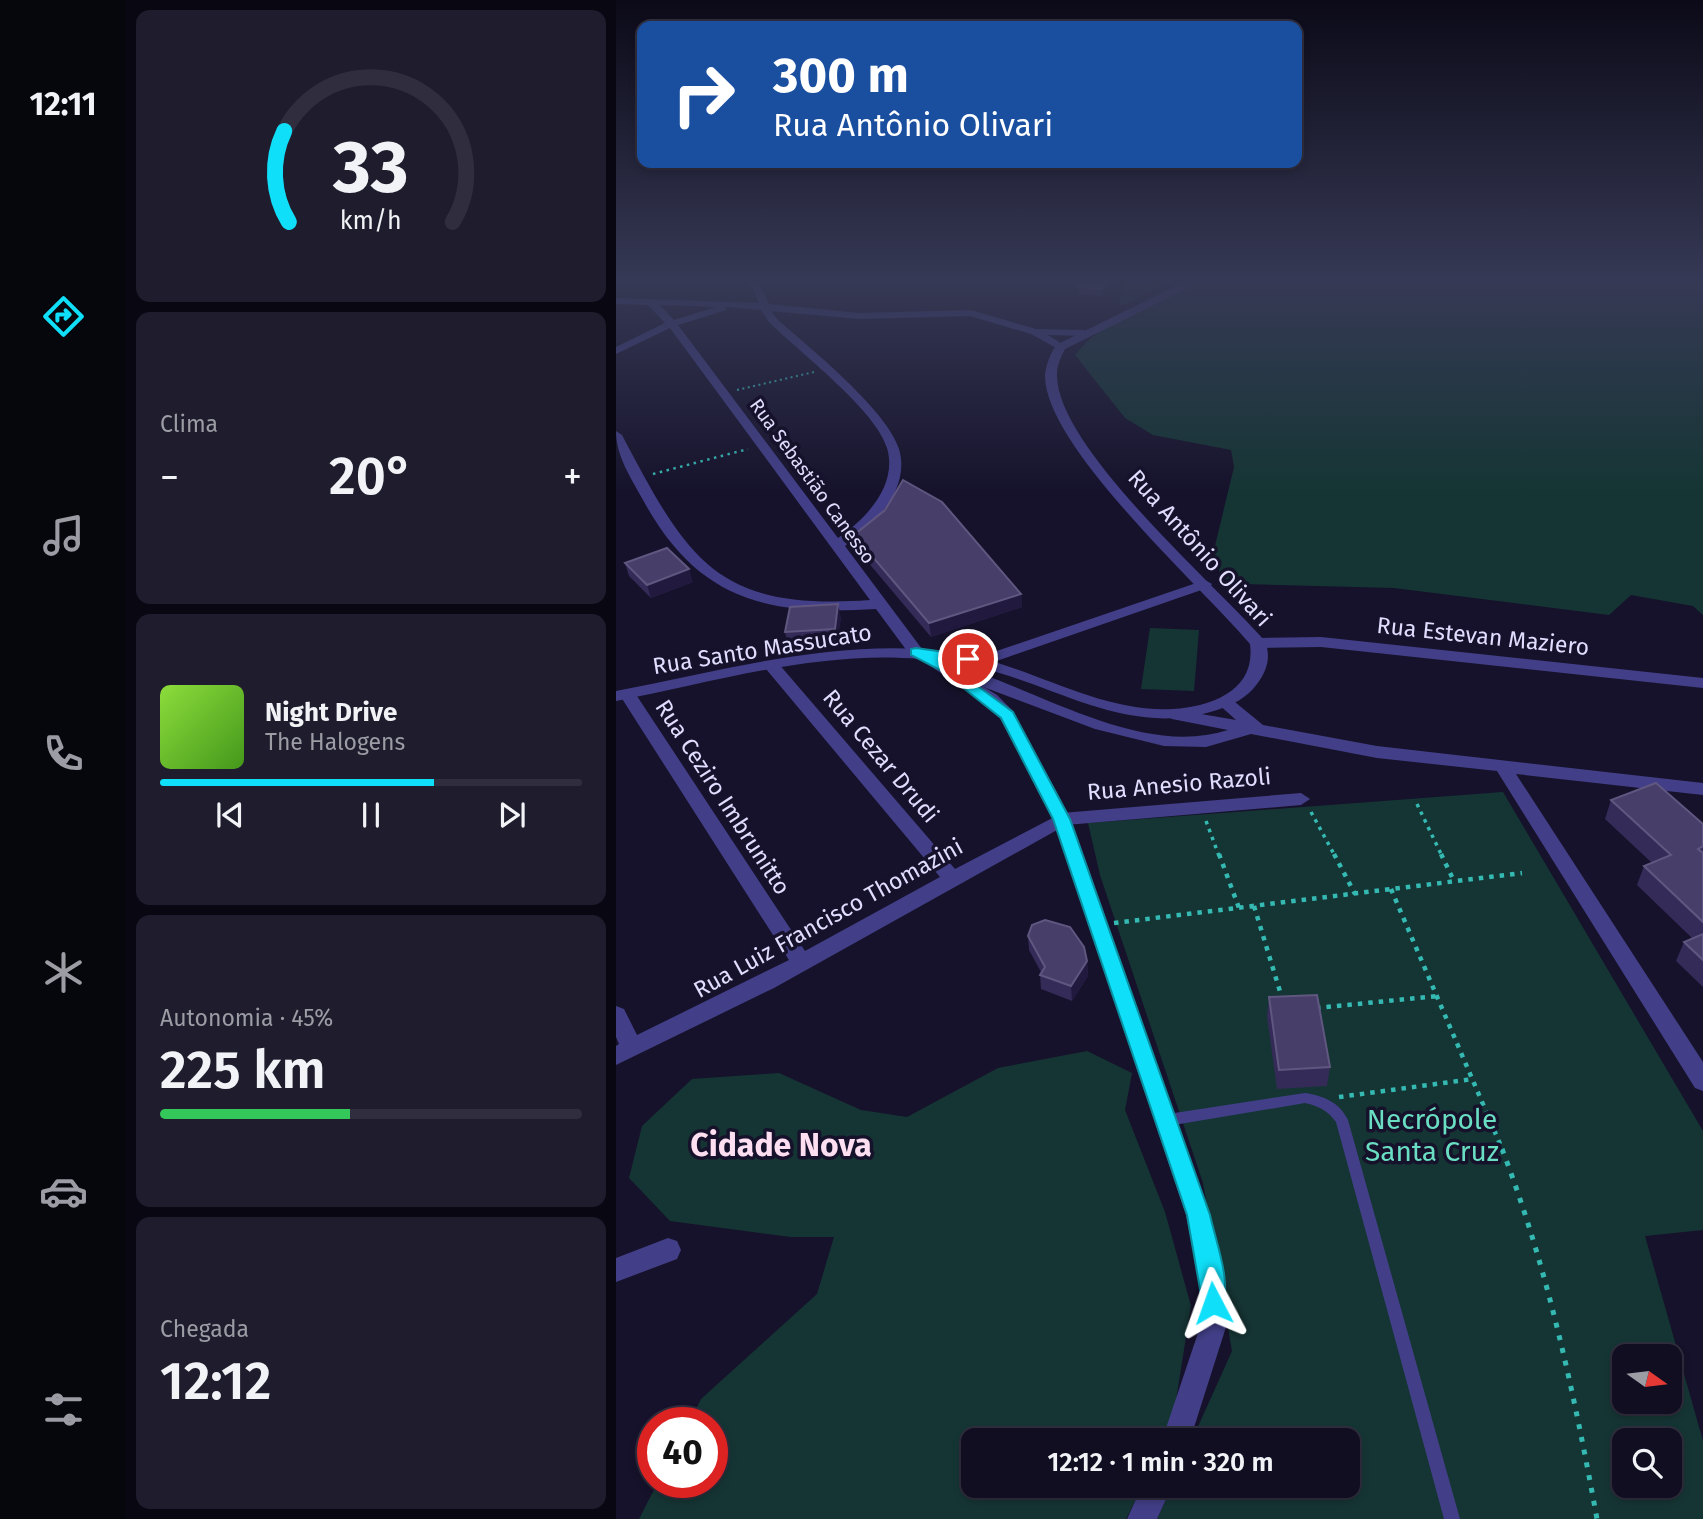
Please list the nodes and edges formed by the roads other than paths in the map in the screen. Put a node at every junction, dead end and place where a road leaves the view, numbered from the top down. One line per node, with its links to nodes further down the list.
1 (692, 350): 5 (street, Rua Sebastião Canesso)
2 (803, 350): 5 (street)
3 (1059, 350): 6 (street, Rua Antônio Olivari)
4 (616, 435): 7 (street)
5 (837, 545): 7 (street, Rua Sebastião Canesso)
6 (1205, 583): 8 (street, Rua Antônio Olivari); 10 (street)
7 (879, 604): 9 (street, Rua Sebastião Canesso)
8 (1258, 643): 13 (street, Rua Estevan Maziero); 15 (street, Rua Antônio Olivari)
9 (916, 652): 10 (street, Rua Antônio Olivari); 11 (street, Rua Santo Massucato); 12 (street)
10 (982, 661): 16 (street, Rua Antônio Olivari)
11 (772, 666): 14 (street, Rua Santo Massucato); 22 (street, Rua Cezar Drudi)
12 (947, 668): 17 (street); 21 (street)
13 (1703, 683)
14 (621, 695): 23 (street, Rua Ceziro Imbrunitto)
15 (1224, 702): 16 (street, Rua Antônio Olivari); 17 (street)
16 (1172, 714): 17 (street)
17 (1253, 731): 18 (street)
18 (1503, 767): 19 (street); 26 (street)
19 (1703, 789)
20 (1306, 806): 21 (street, Rua Anesio Razoli)
21 (1062, 819): 22 (street, Rua Luiz Francisco Thomazini); 27 (street)
22 (952, 878): 23 (street, Rua Luiz Francisco Thomazini)
23 (802, 963): 25 (street, Rua Luiz Francisco Thomazini)
24 (616, 1015): 25 (street)
25 (624, 1052)
26 (1703, 1081)
27 (1168, 1120): 30 (street); 33 (lane)
28 (668, 1250): 29 (street)
29 (616, 1270)
30 (1180, 1428)
31 (1152, 1498): 32 (street)
32 (1142, 1519)
33 (1452, 1519)

